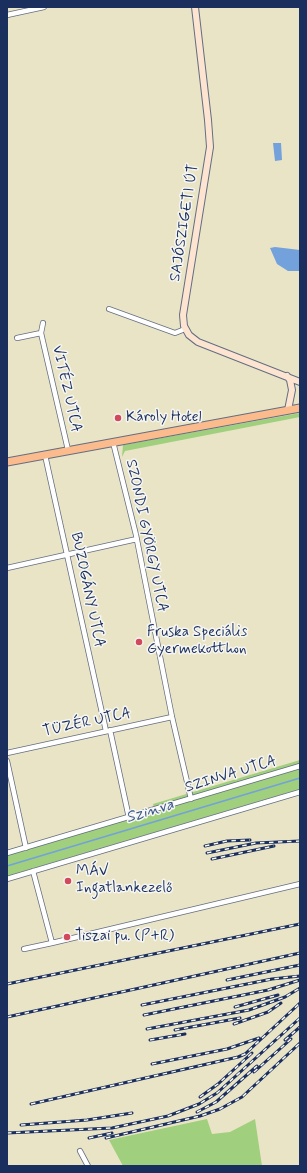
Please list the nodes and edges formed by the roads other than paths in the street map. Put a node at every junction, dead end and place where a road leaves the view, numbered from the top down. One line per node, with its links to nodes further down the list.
1 (11, 7): 4 (street)
2 (44, 7): 4 (street)
3 (195, 7): 7 (main road, SAJÓSZIGETI ÚT)
4 (10, 14)
5 (109, 309): 7 (street)
6 (42, 323): 8 (street, VITÉZ UTCA)
7 (185, 329): 10 (main road)
8 (41, 333): 9 (street, VITÉZ UTCA); 17 (street, VITÉZ UTCA)
9 (18, 338)
10 (287, 376): 11 (main road); 13 (main road)
11 (300, 382)
12 (300, 385): 13 (main road)
13 (292, 390): 15 (main road)
14 (300, 408): 15 (main road)
15 (288, 410): 16 (main road)
16 (113, 442): 17 (main road); 20 (street, SZONDI GYÖRGY UTCA)
17 (68, 450): 18 (main road)
18 (45, 455): 19 (main road); 21 (street, BUZOGÁNY UTCA)
19 (7, 462)
20 (137, 539): 21 (street); 23 (street, SZONDI GYÖRGY UTCA)
21 (66, 555): 22 (street); 24 (street, BUZOGÁNY UTCA)
22 (7, 568)
23 (172, 717): 24 (street, TÜZÉR UTCA); 29 (street, SZONDI GYÖRGY UTCA)
24 (108, 731): 25 (street, TÜZÉR UTCA); 30 (street, BUZOGÁNY UTCA)
25 (7, 753)
26 (7, 761): 31 (street)
27 (300, 766): 29 (street, SZINVA UTCA)
28 (300, 792): 33 (street)
29 (191, 799): 30 (street, SZINVA UTCA)
30 (129, 818): 31 (street, SZINVA UTCA)
31 (26, 848): 32 (street, SZINVA UTCA)
32 (7, 853)
33 (33, 871): 34 (street); 36 (street)
34 (7, 879)
35 (300, 884): 36 (street)
36 (52, 943): 37 (street)
37 (24, 949)
38 (80, 1151): 39 (street)
39 (88, 1166)

